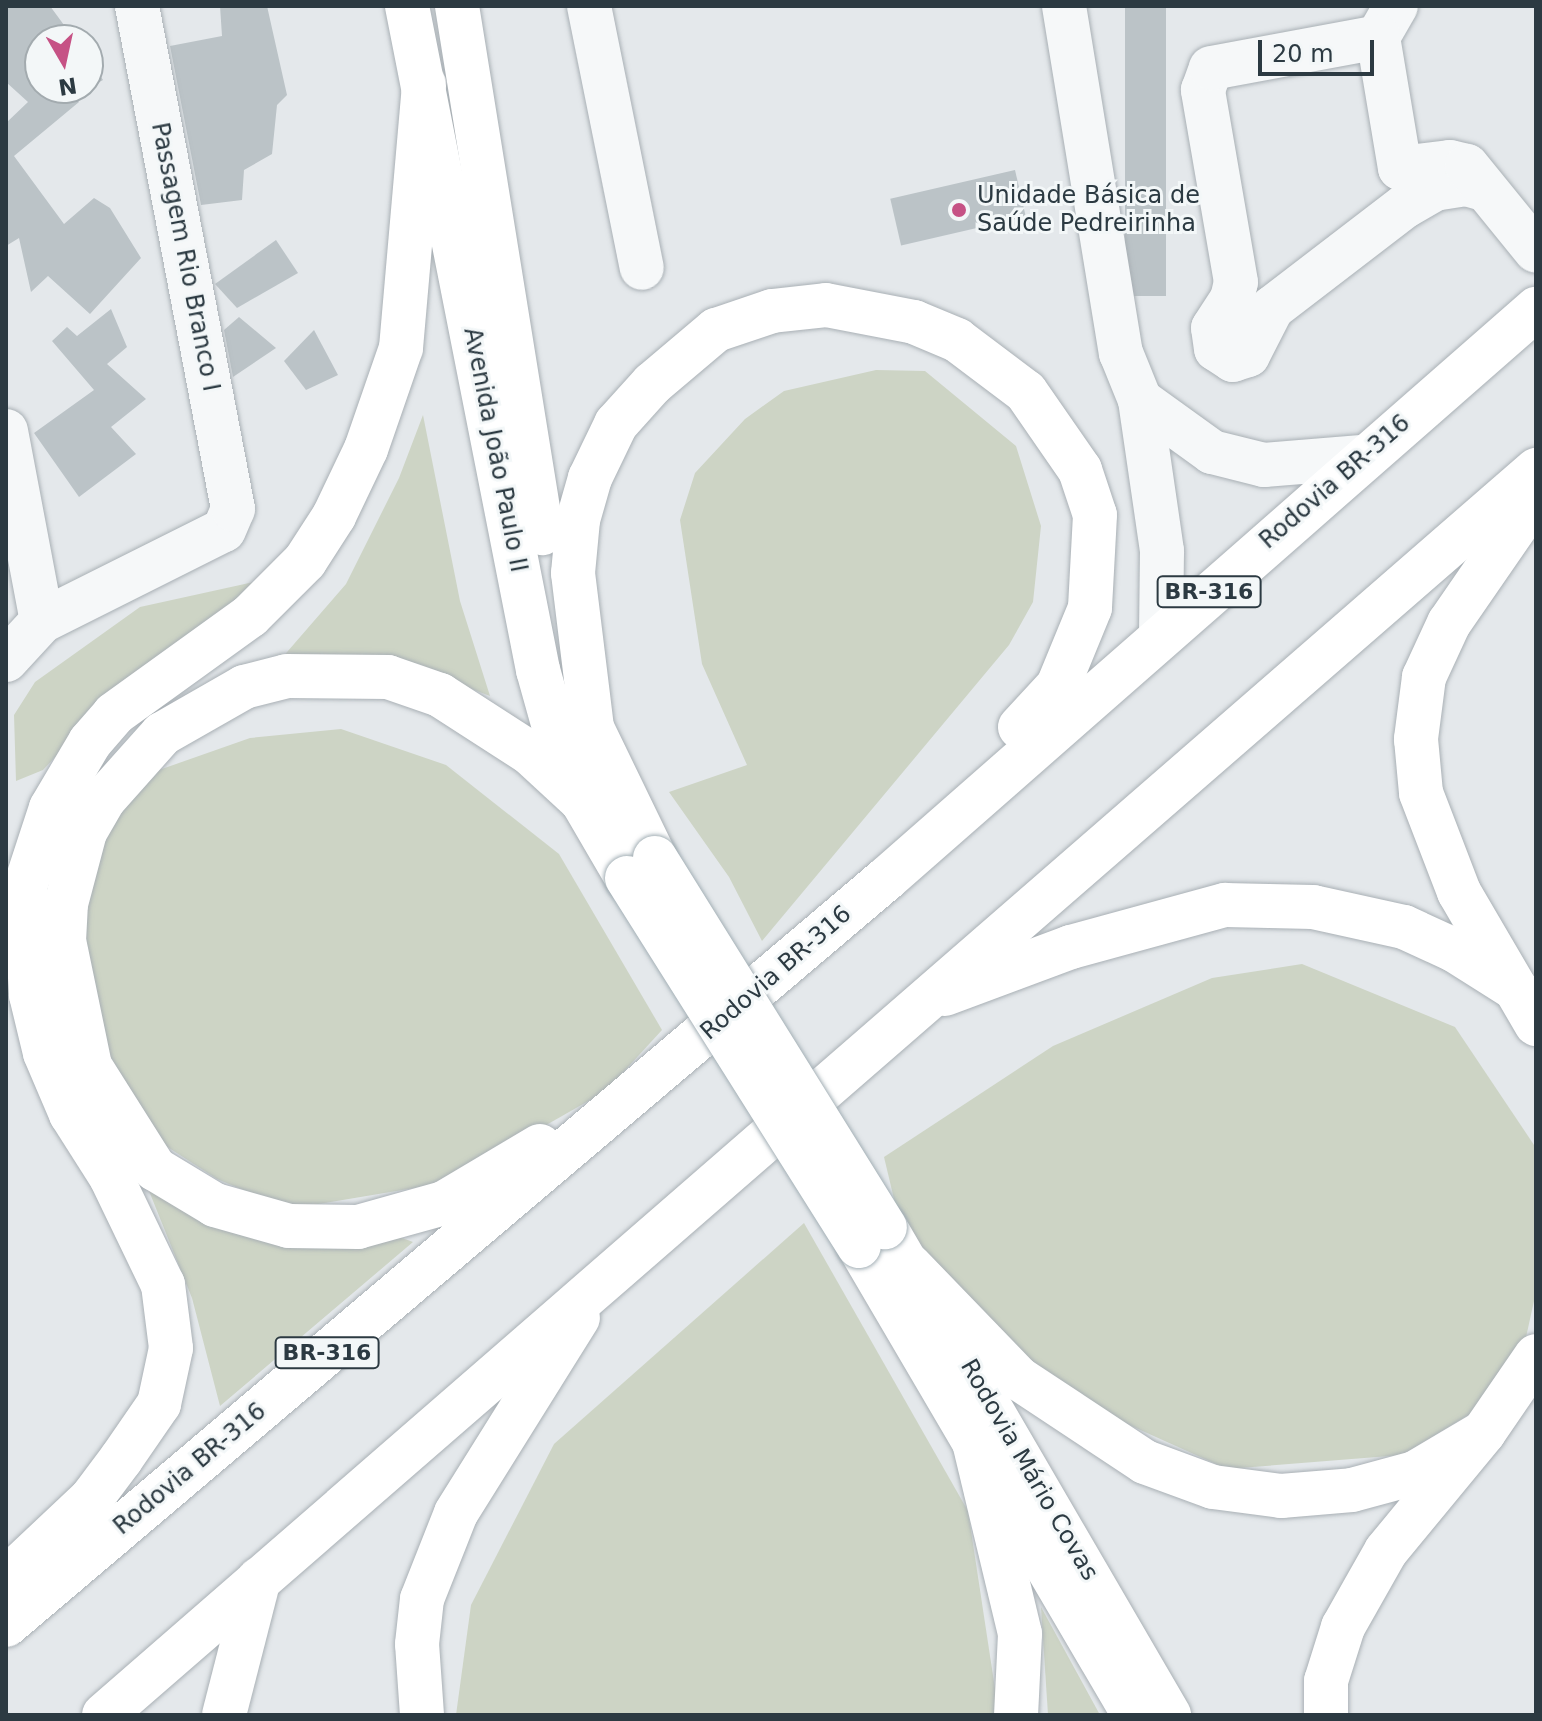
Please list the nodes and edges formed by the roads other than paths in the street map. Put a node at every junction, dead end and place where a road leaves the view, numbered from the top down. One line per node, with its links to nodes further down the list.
1 (137, 6): 17 (street, Passagem Rio Branco I)
2 (407, 6): 7 (main road, Avenida João Paulo II)
3 (457, 6): 20 (main road, Avenida João Paulo II)
4 (589, 6): 10 (street)
5 (1064, 6): 12 (street)
6 (1387, 22): 8 (street); 8 (street)
7 (424, 84): 21 (main road, Avenida João Paulo II); 33 (main road)
8 (1402, 187): 9 (street)
9 (1536, 251)
10 (642, 268)
11 (1536, 309): 14 (main road, Rodovia BR-316 / BR-316)
12 (1140, 400): 14 (street); 18 (street)
13 (6, 431): 17 (street)
14 (1362, 457): 18 (main road, Rodovia BR-316 / BR-316)
15 (1536, 470): 24 (main road)
16 (1536, 497): 25 (main road)
17 (42, 621): 19 (street)
18 (1161, 634): 23 (main road, Rodovia BR-316 / BR-316)
19 (6, 660)
20 (593, 736): 22 (main road, Avenida João Paulo II); 23 (main road)
21 (582, 801): 22 (main road, Avenida João Paulo II); 26 (main road)
22 (641, 868): 27 (main road, bridge)
23 (886, 879): 26 (main road, Rodovia BR-316 / BR-316)
24 (920, 1003): 25 (main road); 29 (main road)
25 (1526, 1007)
26 (649, 1082): 35 (main road, Rodovia BR-316 / BR-316)
27 (872, 1237): 28 (main road, Rodovia Mário Covas); 32 (main road, Rodovia Mário Covas)
28 (910, 1266): 31 (main road); 41 (main road, Rodovia Mário Covas)
29 (610, 1270): 34 (main road); 38 (main road)
30 (1536, 1356): 31 (main road)
31 (1484, 1432): 42 (main road)
32 (974, 1442): 39 (main road); 40 (main road, Rodovia Mário Covas)
33 (6, 1579)
34 (259, 1579): 36 (main road); 37 (main road)
35 (6, 1625)
36 (104, 1715)
37 (224, 1715)
38 (422, 1715)
39 (1016, 1715)
40 (1134, 1715)
41 (1169, 1715)
42 (1326, 1715)

